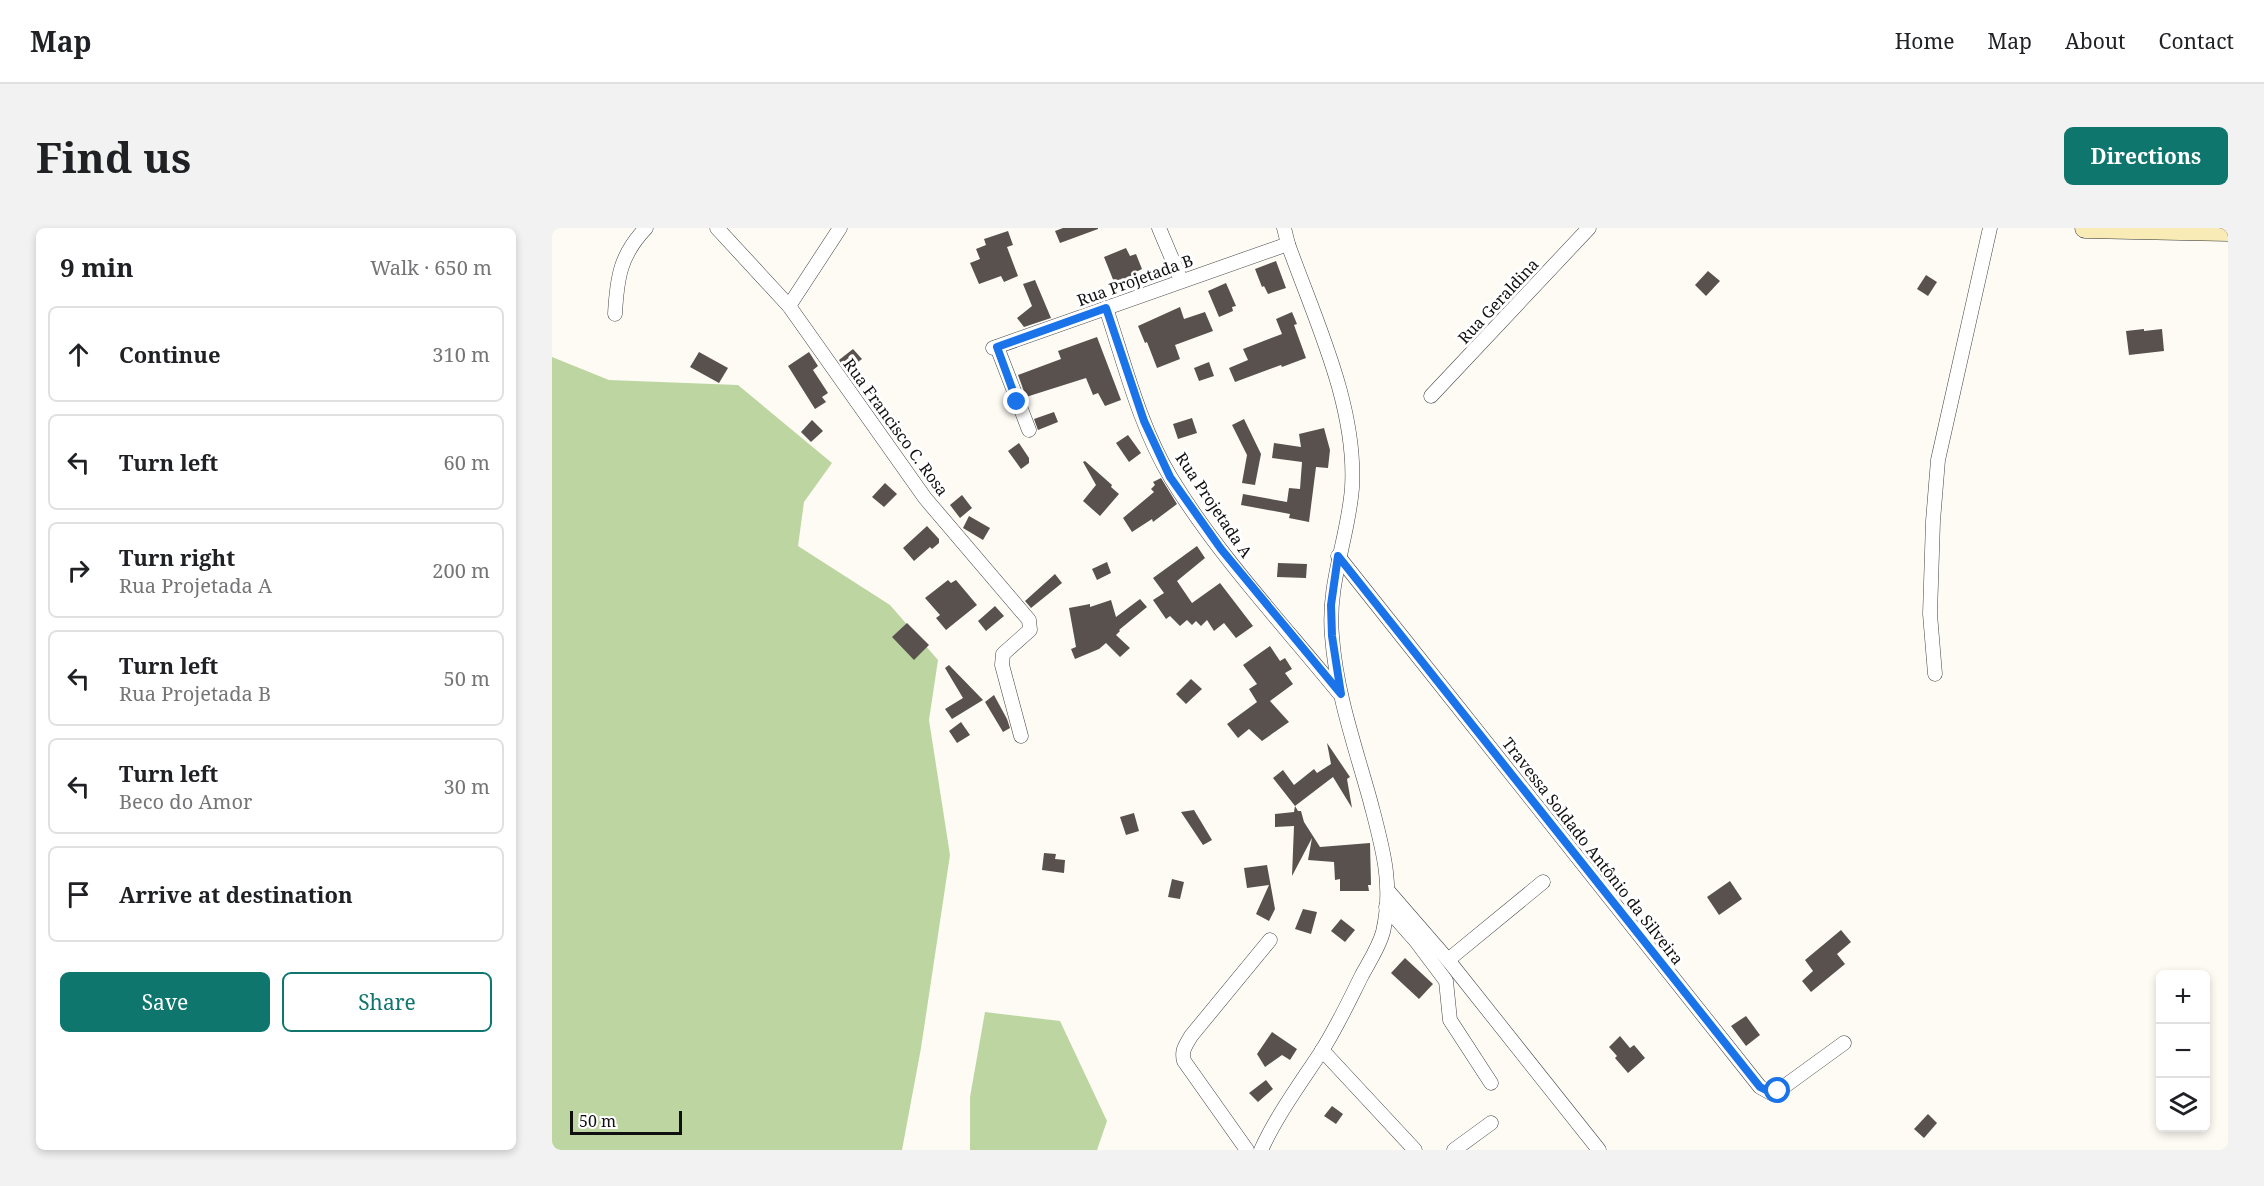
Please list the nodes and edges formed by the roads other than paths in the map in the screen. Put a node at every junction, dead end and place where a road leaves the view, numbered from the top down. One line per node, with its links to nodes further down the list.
1 (646, 228): 14 (street)
2 (717, 228): 12 (street, Rua Francisco C. Rosa)
3 (840, 228): 12 (street)
4 (1159, 228): 11 (street)
5 (1284, 228): 10 (street)
6 (1589, 228): 15 (street, Rua Geraldina)
7 (1990, 228): 18 (street)
8 (2085, 228): 9 (street)
9 (2228, 231)
10 (1288, 244): 11 (street, Rua Projetada B); 17 (street)
11 (1180, 280): 13 (street, Rua Projetada B)
12 (789, 306): 20 (street, Rua Francisco C. Rosa)
13 (1106, 308): 16 (street, Rua Projetada B); 19 (street, Rua Projetada A)
14 (615, 314)
15 (1431, 396)
16 (1029, 430)
17 (1338, 556): 19 (street); 26 (street, Travessa Soldado Antônio da Silveira)
18 (1935, 674)
19 (1341, 694): 22 (street)
20 (1021, 736)
21 (1544, 882): 25 (street)
22 (1389, 892): 23 (street); 25 (street)
23 (1386, 907): 27 (street); 28 (street)
24 (1270, 939): 30 (street)
25 (1448, 960): 34 (street)
26 (1844, 1043)
27 (1322, 1050): 31 (street); 32 (street)
28 (1491, 1083)
29 (1491, 1123): 33 (street)
30 (1247, 1150)
31 (1261, 1150)
32 (1415, 1150)
33 (1454, 1150)
34 (1599, 1150)

